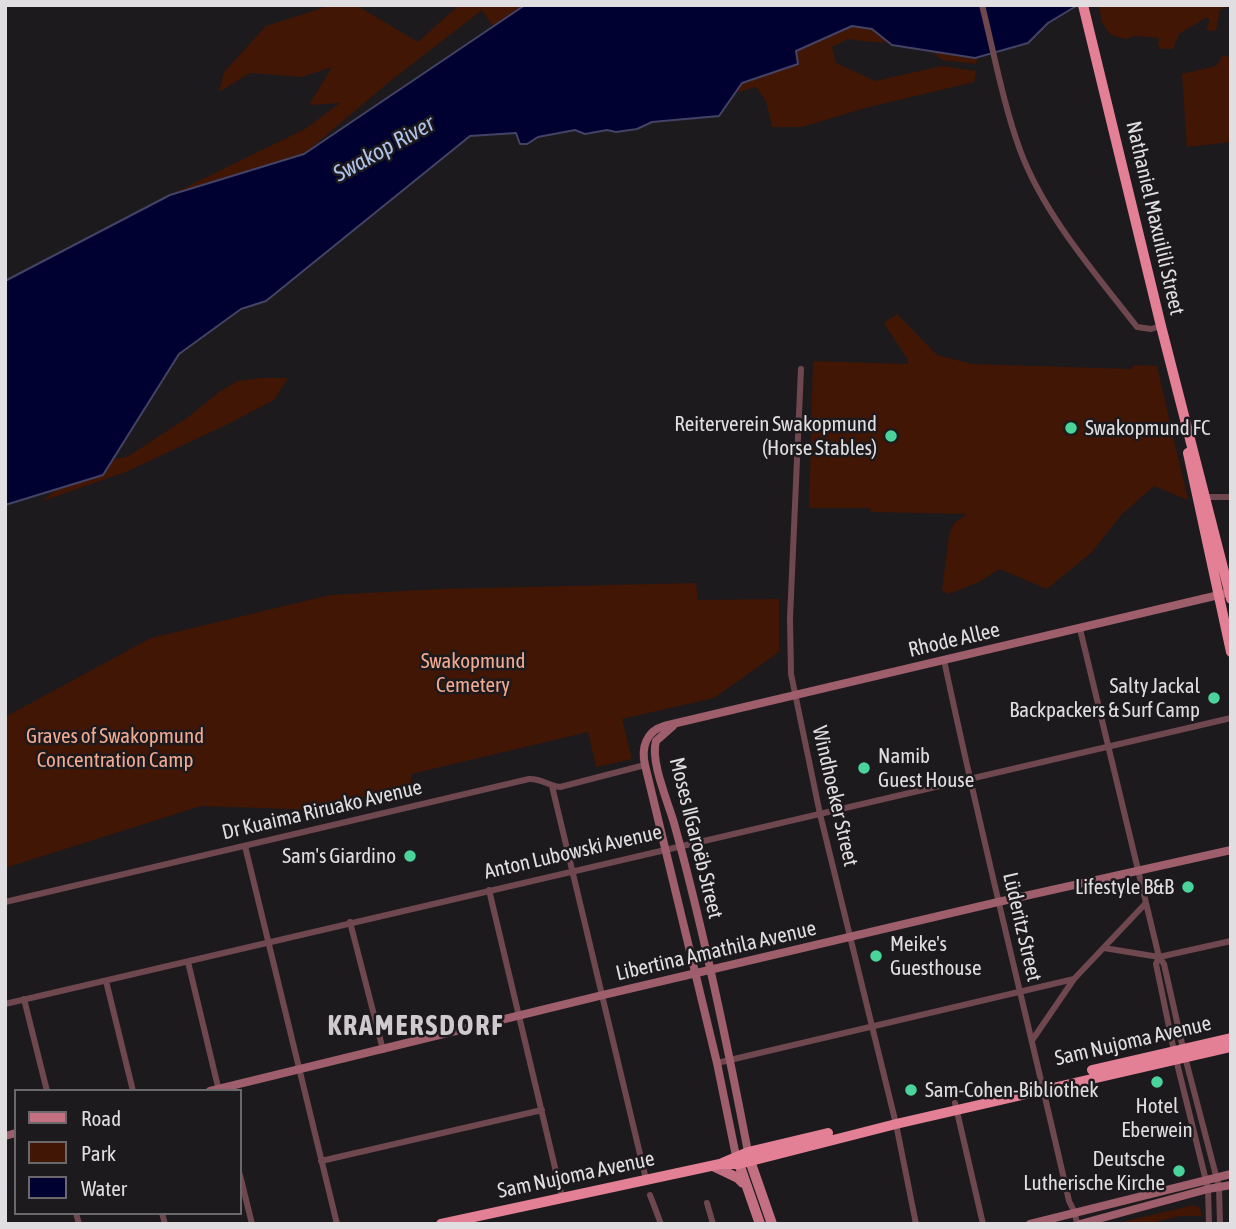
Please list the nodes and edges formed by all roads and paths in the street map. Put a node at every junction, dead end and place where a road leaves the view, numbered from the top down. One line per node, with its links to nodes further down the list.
1 (982, 5): 3 (street)
2 (1083, 5): 3 (highway, Nathaniel Maxuilili Street)
3 (1161, 327): 6 (highway, Nathaniel Maxuilili Street)
4 (801, 369): 12 (street, Windhoeker Street)
5 (1231, 497): 6 (street)
6 (1201, 498): 7 (highway, Nathaniel Maxuilili Street); 8 (highway, Nathaniel Maxuilili Street)
7 (1230, 595): 8 (main road, Rhode Allee)
8 (1217, 596): 9 (main road, Rhode Allee); 10 (highway, Nathaniel Maxuilili Street)
9 (1080, 629): 11 (main road, Rhode Allee); 15 (street)
10 (1231, 652)
11 (944, 660): 12 (main road, Rhode Allee); 17 (street, Lüderitz Street)
12 (794, 695): 14 (main road, Rhode Allee); 19 (street, Windhoeker Street)
13 (1231, 718): 15 (street, Anton Lubowski Avenue)
14 (686, 721): 16 (main road, Moses ǁGaroëb Street); 20 (main road, Moses ǁGaroëb Street)
15 (1108, 747): 17 (street, Anton Lubowski Avenue); 25 (street)
16 (645, 765): 18 (street, Dr Kuaima Riruako Avenue); 22 (main road, Moses ǁGaroëb Street)
17 (969, 778): 19 (street, Anton Lubowski Avenue); 28 (street, Lüderitz Street)
18 (552, 786): 21 (street, Dr Kuaima Riruako Avenue); 24 (street)
19 (820, 814): 20 (street, Anton Lubowski Avenue); 31 (street, Windhoeker Street)
20 (680, 845): 22 (street, Anton Lubowski Avenue); 37 (main road, Moses ǁGaroëb Street)
21 (245, 846): 27 (street, Dr Kuaima Riruako Avenue); 33 (street)
22 (665, 848): 24 (street, Anton Lubowski Avenue); 38 (main road, Moses ǁGaroëb Street)
23 (1231, 850): 25 (main road, Libertina Amathila Avenue)
24 (572, 870): 26 (street, Anton Lubowski Avenue); 42 (street)
25 (1138, 872): 28 (main road, Libertina Amathila Avenue); 29 (street)
26 (489, 890): 30 (street, Anton Lubowski Avenue); 45 (street)
27 (5, 902)
28 (998, 902): 31 (main road, Libertina Amathila Avenue); 41 (street, Lüderitz Street)
29 (1145, 904): 34 (street); 35 (street)
30 (350, 922): 33 (street, Anton Lubowski Avenue); 50 (street)
31 (850, 938): 37 (main road, Libertina Amathila Avenue); 46 (street, Windhoeker Street)
32 (1231, 941): 35 (street)
33 (267, 943): 36 (street, Anton Lubowski Avenue); 54 (street)
34 (1104, 948): 35 (street); 39 (street)
35 (1159, 957): 51 (street)
36 (188, 962): 40 (street, Anton Lubowski Avenue); 58 (street)
37 (709, 970): 38 (main road, Libertina Amathila Avenue); 52 (main road, Moses ǁGaroëb Street)
38 (695, 973): 42 (main road, Libertina Amathila Avenue); 53 (main road, Moses ǁGaroëb Street)
39 (1074, 979): 41 (street); 48 (street)
40 (106, 981): 43 (street, Anton Lubowski Avenue); 57 (street)
41 (1019, 991): 46 (street); 48 (street, Lüderitz Street)
42 (603, 995): 45 (main road, Libertina Amathila Avenue); 68 (street)
43 (24, 999): 44 (street, Anton Lubowski Avenue); 56 (street)
44 (5, 1004)
45 (519, 1017): 50 (main road, Libertina Amathila Avenue); 61 (street)
46 (872, 1026): 52 (street); 62 (street, Windhoeker Street)
47 (1231, 1038): 51 (highway, Sam Nujoma Avenue)
48 (1032, 1039): 55 (street, Lüderitz Street)
49 (1231, 1046): 51 (highway, Sam Nujoma Avenue)
50 (383, 1050): 54 (main road, Libertina Amathila Avenue)
51 (1180, 1054): 55 (highway, Sam Nujoma Avenue); 67 (street); 69 (street)
52 (730, 1060): 53 (street); 63 (main road, Moses ǁGaroëb Street)
53 (717, 1063): 63 (main road, Moses ǁGaroëb Street)
54 (298, 1069): 59 (main road, Libertina Amathila Avenue); 64 (street)
55 (1043, 1086): 60 (highway, Sam Nujoma Avenue); 78 (street, Lüderitz Street)
56 (46, 1089)
57 (132, 1089)
58 (216, 1089)
59 (220, 1089)
60 (955, 1106): 62 (highway, Sam Nujoma Avenue); 87 (street)
61 (542, 1110): 64 (street); 76 (street)
62 (895, 1121): 63 (highway, Sam Nujoma Avenue); 86 (street, Windhoeker Street)
63 (743, 1158): 65 (highway, Sam Nujoma Avenue); 72 (main road, Moses ǁGaroëb Street); 85 (main road, Moses ǁGaroëb Street)
64 (321, 1161): 80 (street)
65 (716, 1165): 68 (highway, Sam Nujoma Avenue); 72 (main road)
66 (1231, 1174): 67 (main road)
67 (1217, 1176): 69 (main road); 73 (street)
68 (646, 1179): 76 (highway, Sam Nujoma Avenue)
69 (1205, 1179): 74 (street); 78 (main road)
70 (242, 1183): 79 (street)
71 (1231, 1185): 73 (main road)
72 (746, 1186): 84 (main road, Moses ǁGaroëb Street)
73 (1219, 1187): 74 (main road); 91 (street)
74 (1208, 1189): 89 (main road); 90 (street)
75 (650, 1195): 82 (street)
76 (562, 1196): 81 (highway, Sam Nujoma Avenue)
77 (707, 1203): 83 (street)
78 (1070, 1217): 88 (main road); 89 (street, Lüderitz Street)
79 (252, 1224)
80 (337, 1224)
81 (441, 1224)
82 (661, 1224)
83 (713, 1224)
84 (760, 1224)
85 (772, 1224)
86 (916, 1224)
87 (983, 1224)
88 (1030, 1224)
89 (1079, 1224)
90 (1209, 1224)
91 (1220, 1224)

